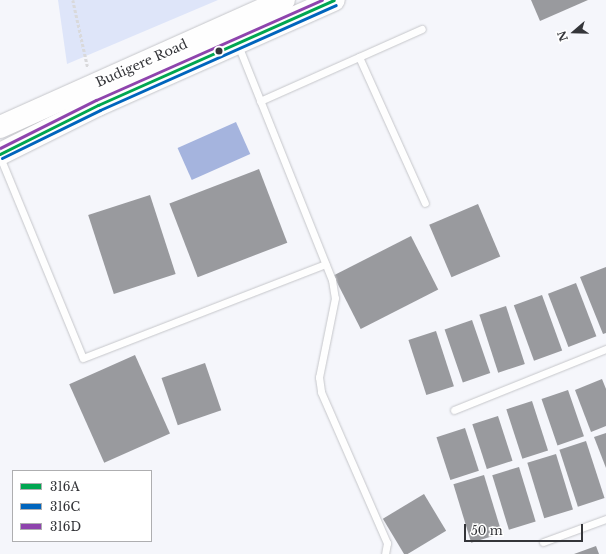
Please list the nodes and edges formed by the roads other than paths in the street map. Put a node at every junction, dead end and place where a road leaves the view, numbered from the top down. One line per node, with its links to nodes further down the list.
1 (284, 0): 7 (main road, Budigere Road)
2 (334, 0): 4 (main road, Budigere Road)
3 (422, 29): 5 (lane)
4 (237, 43): 6 (lane); 8 (main road, Budigere Road)
5 (359, 57): 6 (lane); 9 (lane)
6 (260, 101): 10 (lane)
7 (0, 127)
8 (0, 155): 10 (lane)
9 (424, 203)
10 (326, 264): 15 (lane)
11 (606, 349): 12 (lane)
12 (454, 410)
13 (606, 519): 14 (lane)
14 (543, 542)
15 (385, 554)

